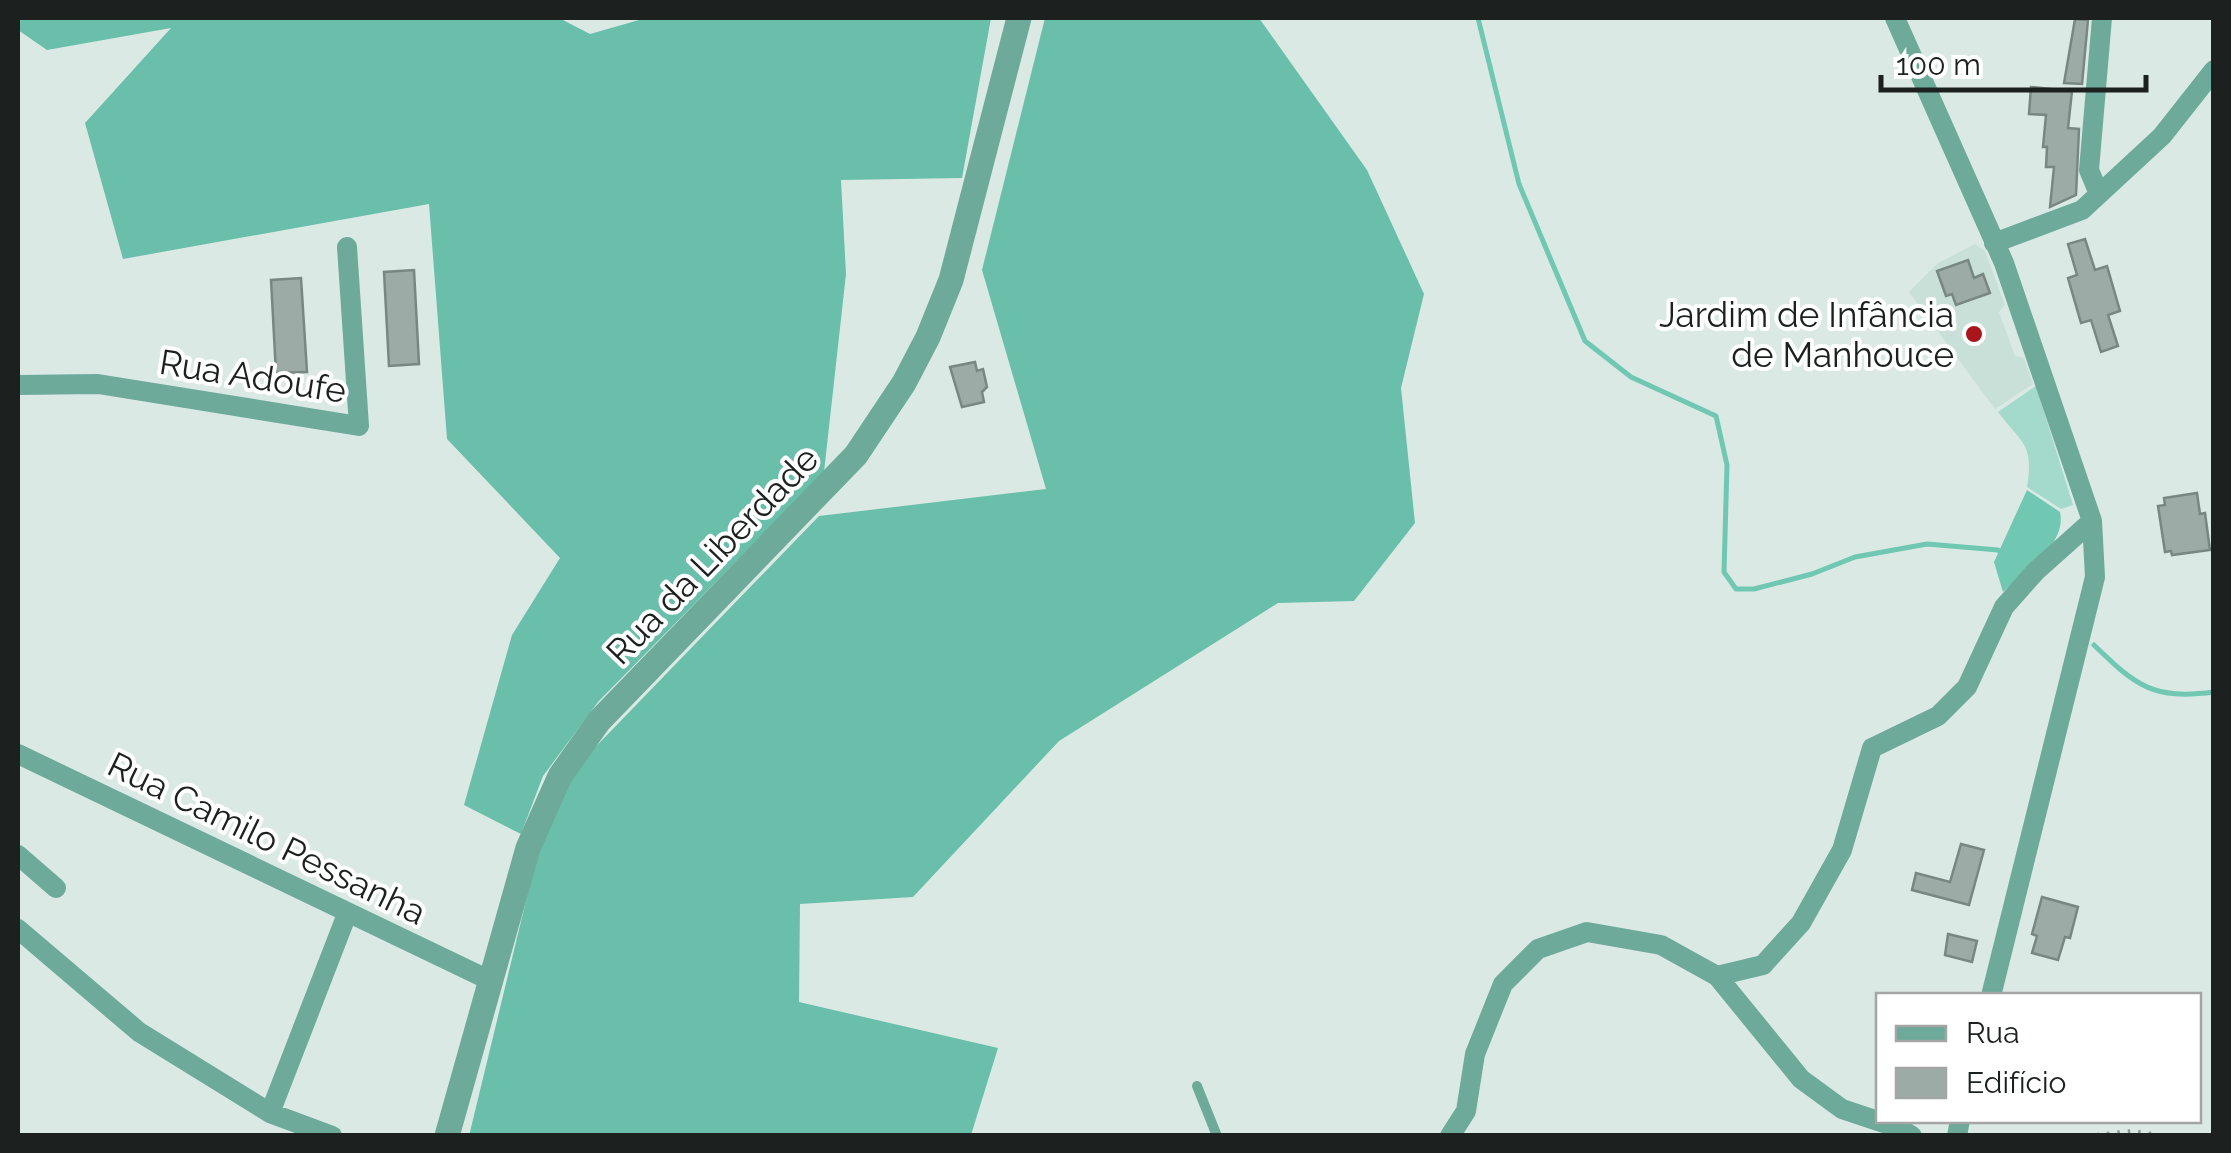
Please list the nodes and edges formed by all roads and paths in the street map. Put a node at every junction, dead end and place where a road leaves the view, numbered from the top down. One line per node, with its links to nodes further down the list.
1 (1019, 18): 16 (street, Rua da Liberdade)
2 (1894, 18): 6 (street)
3 (2102, 18): 5 (street)
4 (2214, 70): 5 (street)
5 (2099, 194): 6 (street)
6 (1994, 243): 9 (street)
7 (347, 246): 8 (street, Rua Adoufe)
8 (18, 385)
9 (2092, 520): 15 (street); 17 (street)
10 (18, 754): 13 (street, Rua Camilo Pessanha)
11 (18, 855): 12 (street)
12 (56, 888)
13 (347, 914): 16 (street, Rua Camilo Pessanha); 19 (street)
14 (18, 929): 19 (street)
15 (1717, 976): 20 (street); 25 (street)
16 (488, 980): 23 (street, Rua da Liberdade)
17 (1992, 993)
18 (1197, 1086): 24 (lane)
19 (270, 1113): 22 (street)
20 (1876, 1120)
21 (1884, 1123): 26 (street)
22 (332, 1136)
23 (447, 1136)
24 (1217, 1136)
25 (1450, 1136)
26 (1912, 1136)
27 (2086, 1136): 28 (path)
28 (2166, 1136)

